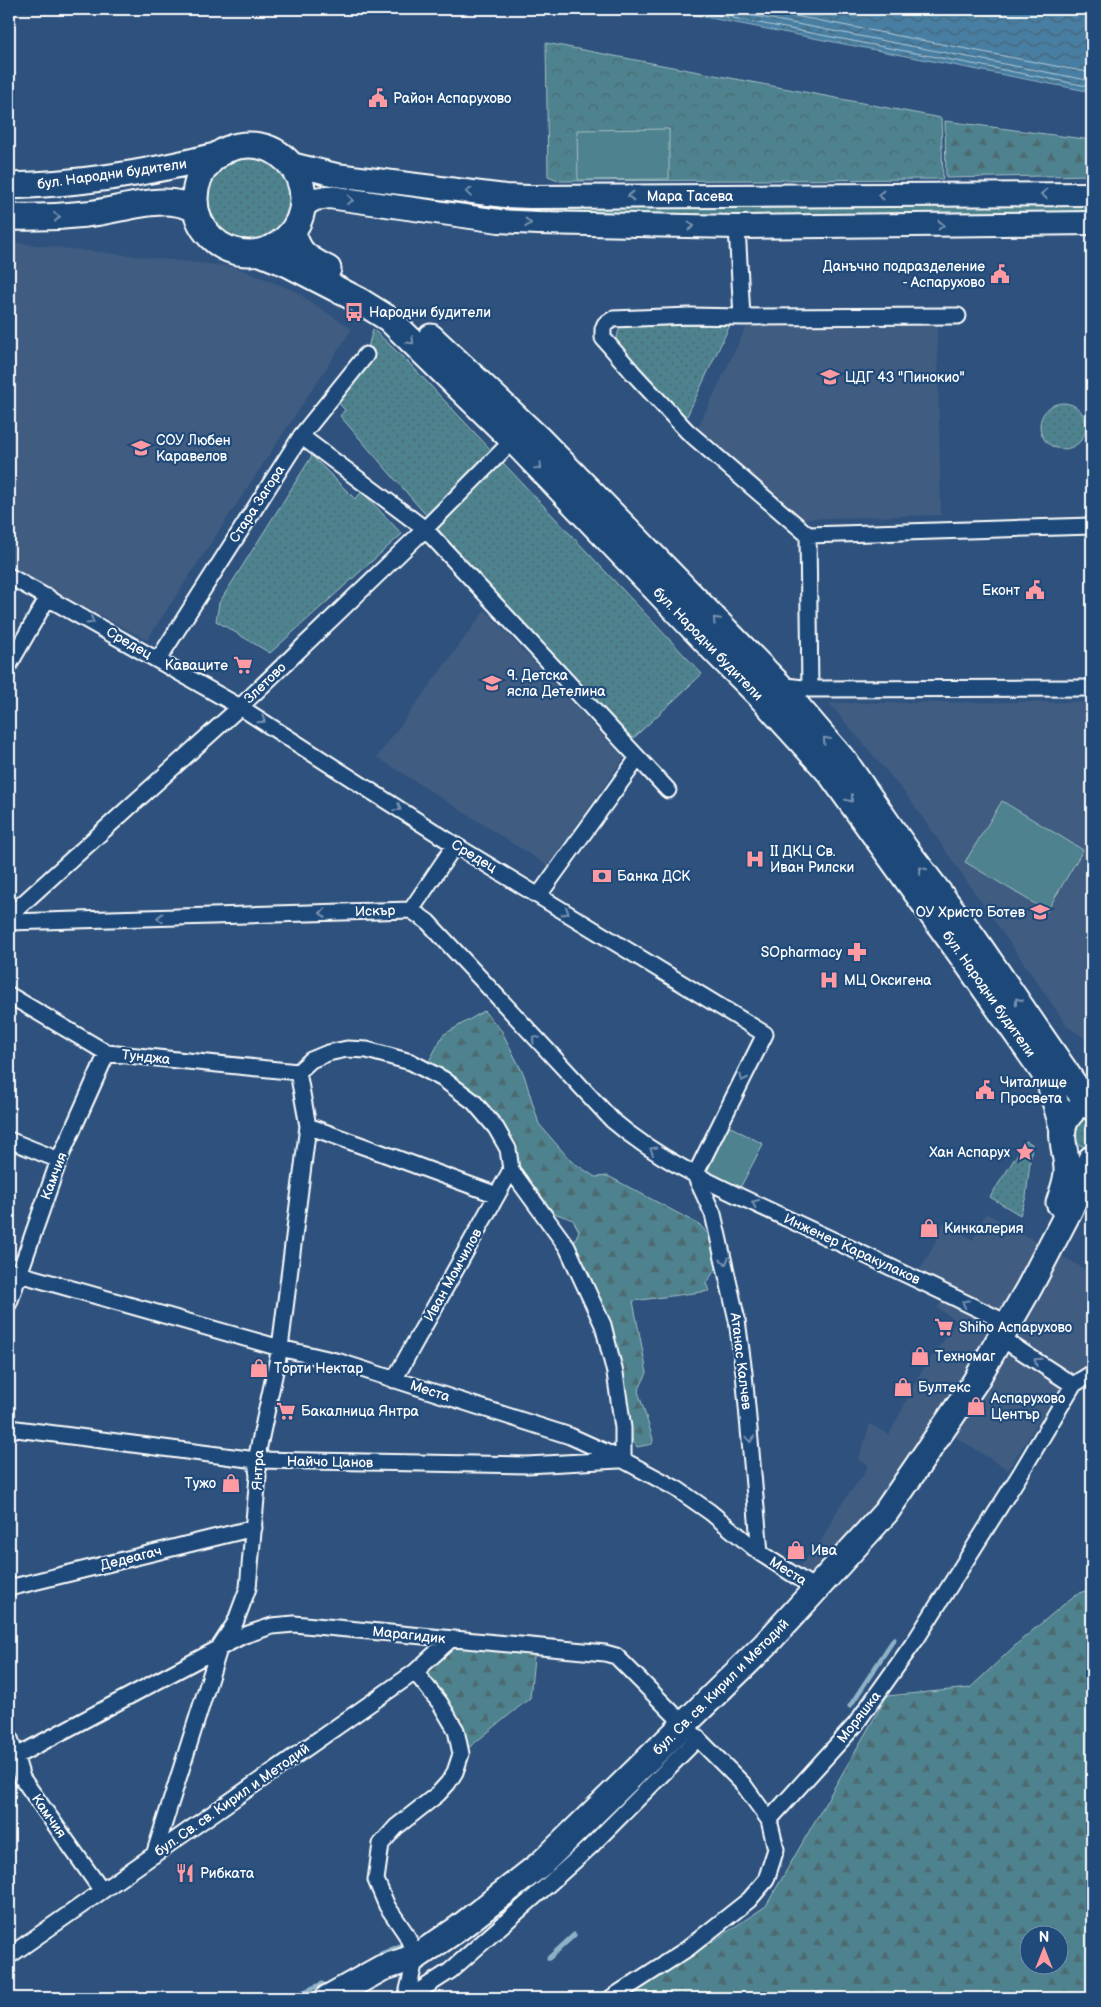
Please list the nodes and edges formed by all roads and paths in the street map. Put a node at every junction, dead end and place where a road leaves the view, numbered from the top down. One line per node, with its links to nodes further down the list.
1 (215, 156): 2 (main road); 3 (main road, бул. Народни будители); 6 (main road)
2 (291, 164): 4 (main road, Мара Тасева, one-way to 2); 5 (main road)
3 (9, 186)
4 (1092, 194)
5 (303, 206): 9 (main road, one-way to 9); 10 (main road)
6 (195, 209): 7 (main road, one-way to 6); 11 (main road)
7 (9, 217)
8 (1092, 222): 9 (main road, one-way to 8)
9 (737, 227): 13 (street)
10 (293, 231): 11 (main road); 26 (main road, бул. Народни будители, one-way to 10)
11 (258, 252): 16 (main road, бул. Народни будители, one-way to 16)
12 (958, 316): 13 (street)
13 (742, 317): 19 (street)
14 (366, 355): 15 (street, Стара Загора)
15 (301, 436): 18 (street); 22 (street, Стара Загора)
16 (513, 440): 18 (street, Злетово); 26 (main road, бул. Народни будители, one-way to 26)
17 (1092, 526): 19 (street)
18 (425, 529): 27 (street, Злетово); 28 (street)
19 (808, 535): 25 (street)
20 (9, 576): 21 (street, Средец)
21 (48, 597): 22 (street, Средец, one-way to 22); 23 (street)
22 (158, 660): 27 (street, Средец)
23 (9, 665)
24 (1092, 688): 25 (street)
25 (810, 689): 26 (street)
26 (769, 691): 38 (main road, бул. Народни будители, one-way to 26); 40 (main road, бул. Народни будители, one-way to 40)
27 (240, 707): 30 (street, Средец, one-way to 30); 32 (street, Злетово)
28 (638, 758): 29 (street); 31 (street)
29 (668, 790)
30 (455, 845): 31 (street, Средец); 33 (street)
31 (539, 895): 45 (street, Средец, one-way to 45)
32 (12, 909)
33 (411, 910): 34 (street, Искър, one-way to 34); 45 (street, Искър, one-way to 33)
34 (9, 922)
35 (9, 995): 36 (street, Тунджа)
36 (107, 1053): 37 (street, Тунджа); 43 (street, Камчия)
37 (298, 1072): 39 (street, Янтра); 44 (street)
38 (1091, 1106): 40 (main road)
39 (308, 1126): 46 (street); 51 (street, Янтра)
40 (1064, 1136): 42 (main road); 48 (main road, бул. Народни будители)
41 (9, 1140): 43 (street)
42 (1092, 1159): 48 (main road)
43 (59, 1160): 47 (street, Камчия)
44 (511, 1170): 46 (street, Иван Момчилов); 57 (street)
45 (695, 1175): 50 (street, Инженер Каракулаков, one-way to 45); 59 (street, Атанас Калчев, one-way to 59)
46 (497, 1195): 53 (street, Иван Момчилов)
47 (14, 1272): 49 (street, Камчия); 51 (street, Места)
48 (1029, 1288): 50 (main road, бул. Св. св. Кирил и Методий)
49 (9, 1303)
50 (1005, 1331): 54 (street, Инженер Каракулаков, one-way to 50); 61 (main road, бул. Св. св. Кирил и Методий)
51 (280, 1348): 53 (street, Места); 56 (street, Янтра)
52 (1092, 1373): 54 (street)
53 (394, 1380): 57 (street, Места)
54 (1073, 1385): 68 (street, Моряшка)
55 (9, 1428): 56 (street, Найчо Цанов)
56 (256, 1460): 57 (street, Найчо Цанов); 58 (street, Янтра)
57 (623, 1460): 59 (street, Места)
58 (254, 1528): 60 (street, Дедеагач); 63 (street, Янтра)
59 (760, 1553): 61 (street, Места)
60 (9, 1588)
61 (816, 1589): 65 (main road, бул. Св. св. Кирил и Методий)
62 (452, 1639): 63 (street, Марагидик); 64 (street, бул. Св. св. Кирил и Методий); 65 (street, Марагидик)
63 (220, 1646): 67 (street, Марагидик); 69 (street, Янтра)
64 (415, 1672): 69 (street, бул. Св. св. Кирил и Методий); 72 (street)
65 (691, 1731): 68 (street, Марагидик); 72 (main road, бул. Св. св. Кирил и Методий); 74 (street)
66 (9, 1735): 67 (street, Камчия)
67 (12, 1758): 70 (street, Камчия)
68 (769, 1820): 75 (street)
69 (154, 1855): 70 (street, бул. Св. св. Кирил и Методий)
70 (102, 1891): 71 (street, бул. Св. св. Кирил и Методий)
71 (9, 1956)
72 (416, 1957): 73 (main road, бул. Св. св. Кирил и Методий); 74 (street)
73 (328, 1998)
74 (407, 1998)
75 (611, 1998)

